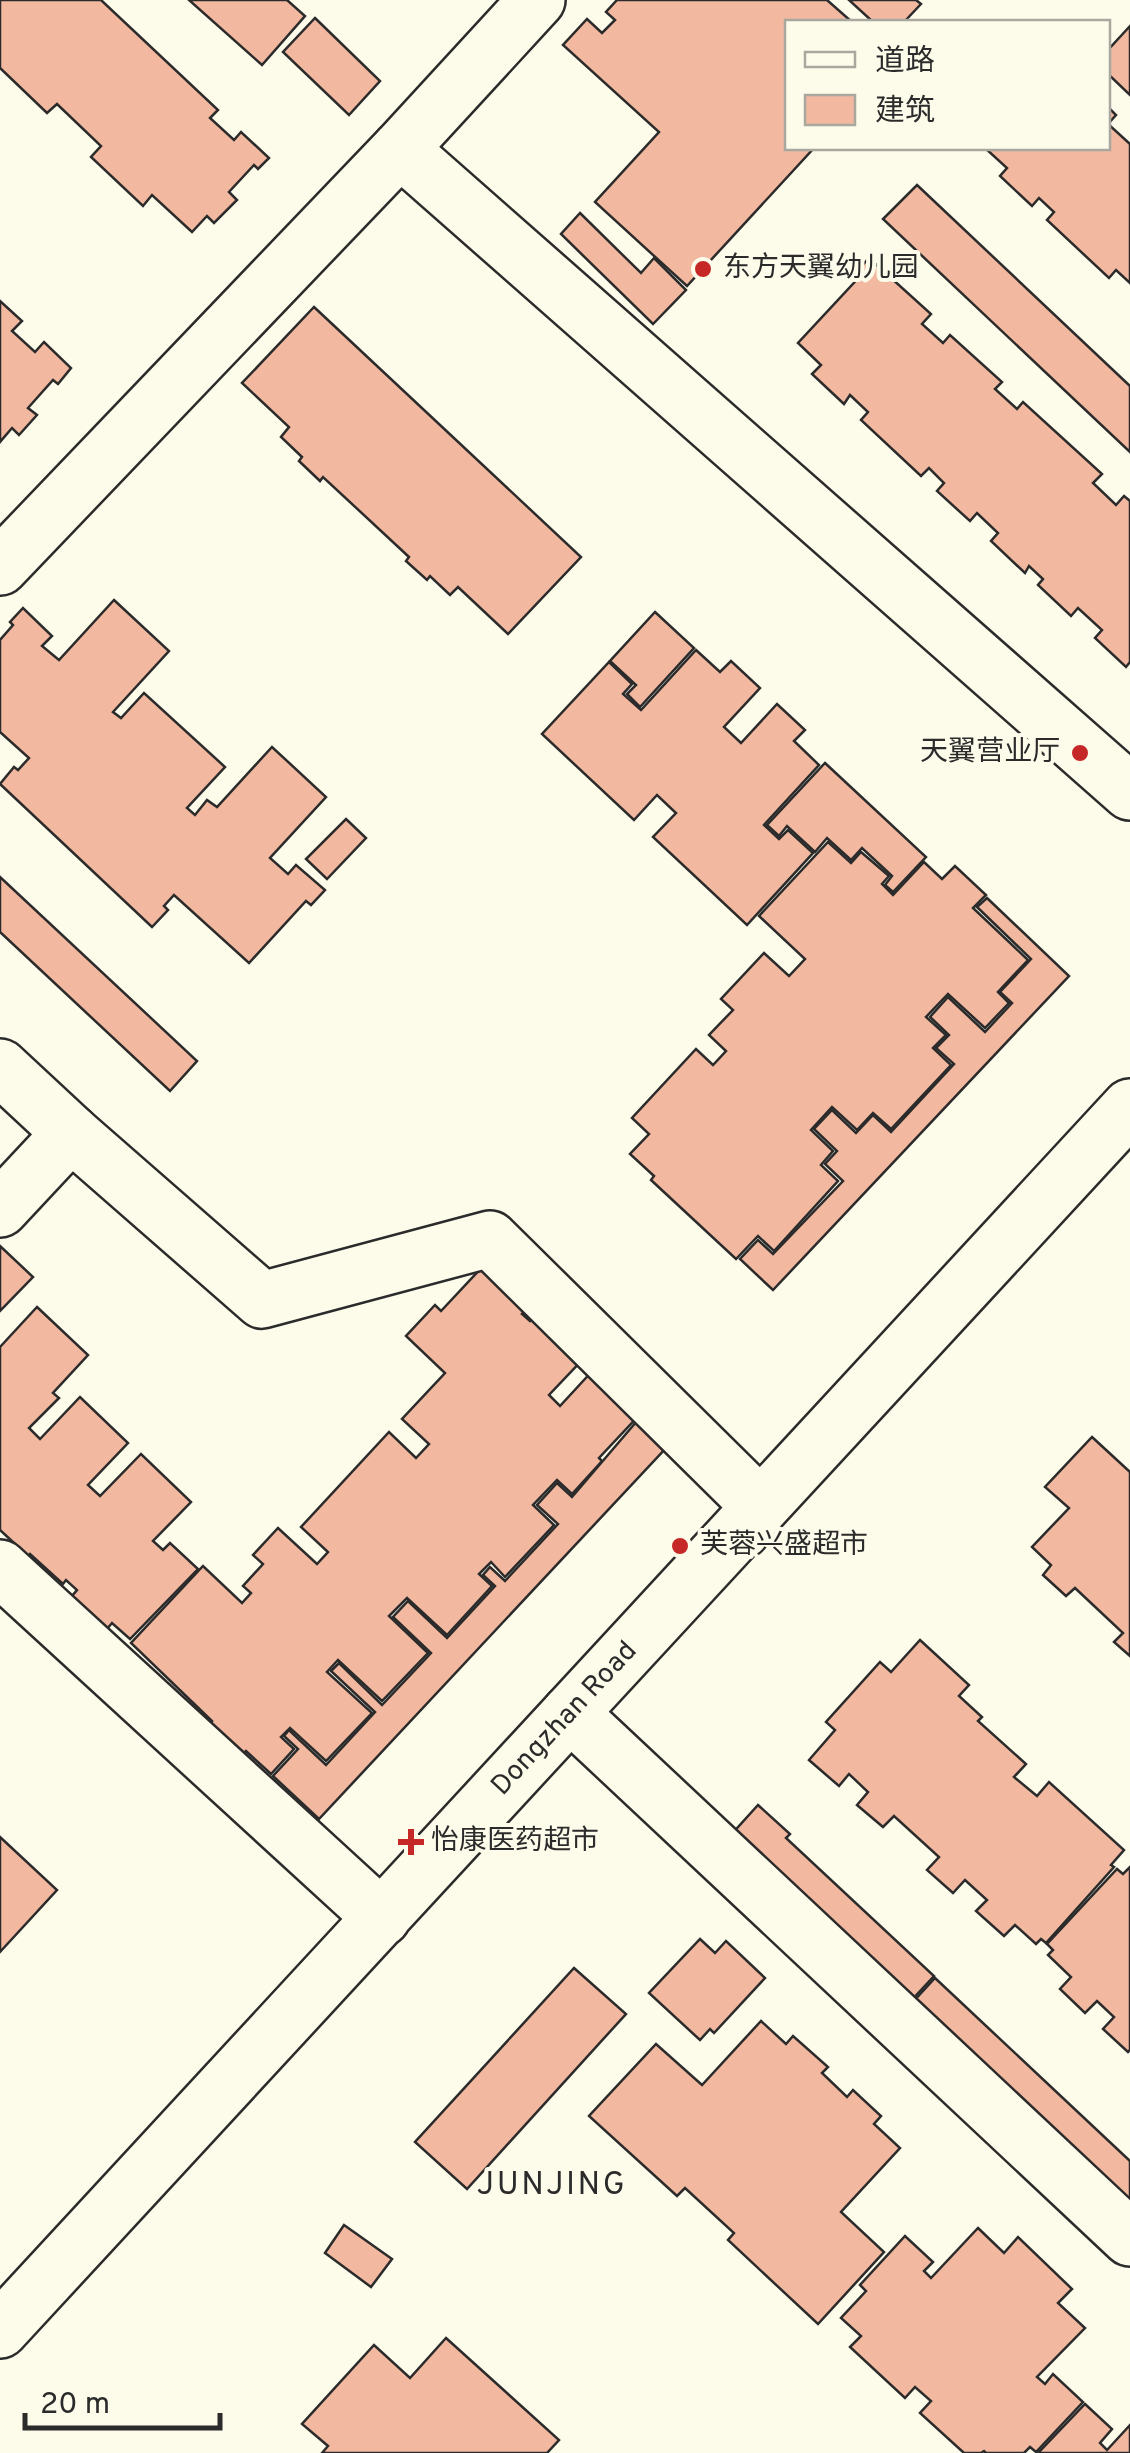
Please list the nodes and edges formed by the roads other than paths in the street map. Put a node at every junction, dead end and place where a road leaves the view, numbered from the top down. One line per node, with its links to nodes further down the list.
1 (537, 0): 2 (street)
2 (400, 150): 3 (street); 4 (street)
3 (0, 567)
4 (1130, 792)
5 (0, 1068): 7 (street)
6 (1130, 1108): 9 (street, Dongzhan Road)
7 (71, 1133): 8 (street); 9 (street)
8 (0, 1208)
9 (760, 1506): 11 (street, Dongzhan Road)
10 (0, 1568): 12 (street)
11 (570, 1713): 12 (street, Dongzhan Road); 13 (street)
12 (382, 1918): 14 (street, Dongzhan Road)
13 (1130, 2238)
14 (0, 2330)

